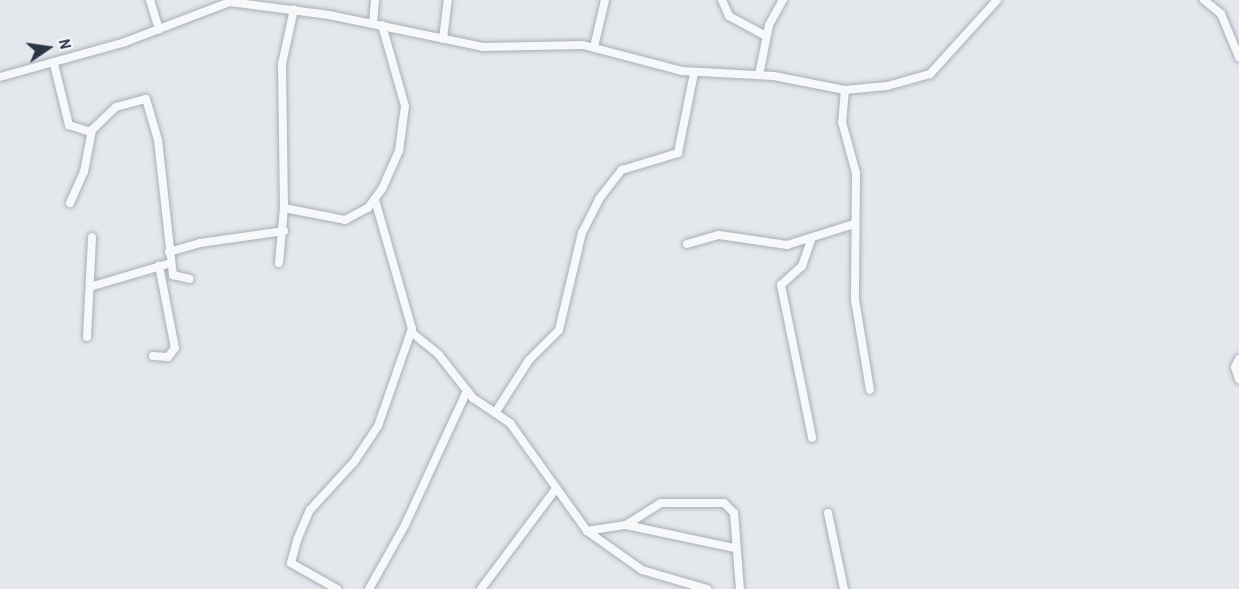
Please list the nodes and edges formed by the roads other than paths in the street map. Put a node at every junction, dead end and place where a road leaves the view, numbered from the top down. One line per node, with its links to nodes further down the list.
1 (150, 0): 13 (street)
2 (375, 0): 11 (street)
3 (448, 0): 15 (street)
4 (605, 0): 16 (street)
5 (722, 0): 14 (street)
6 (783, 0): 14 (street)
7 (997, 0): 22 (street)
8 (1204, 0): 17 (street)
9 (227, 1): 10 (street); 13 (street)
10 (294, 9): 11 (street); 26 (street)
11 (373, 23): 12 (street)
12 (382, 25): 15 (street); 24 (street)
13 (159, 30): 18 (street)
14 (766, 36): 20 (street)
15 (443, 39): 16 (street)
16 (594, 47): 19 (street)
17 (1239, 57)
18 (54, 64): 21 (street); 23 (street)
19 (694, 73): 20 (street); 45 (street)
20 (759, 75): 22 (street)
21 (0, 77)
22 (845, 90): 27 (street)
23 (92, 132): 25 (street); 32 (street)
24 (375, 200): 26 (street); 38 (street)
25 (70, 203)
26 (284, 208): 28 (street)
27 (854, 224): 30 (street); 43 (street)
28 (284, 231): 32 (street); 34 (street)
29 (92, 237): 37 (street)
30 (811, 240): 31 (street); 46 (street)
31 (687, 244)
32 (169, 252): 33 (street)
33 (171, 262): 35 (street); 36 (street)
34 (279, 263)
35 (159, 266): 37 (street); 40 (street)
36 (190, 279)
37 (93, 286): 39 (street)
38 (411, 332): 44 (street); 52 (street)
39 (87, 337)
40 (153, 356)
41 (1239, 359): 42 (street)
42 (1239, 379)
43 (870, 390)
44 (467, 392): 45 (street); 53 (street)
45 (495, 414): 47 (street)
46 (812, 438)
47 (555, 490): 50 (street); 54 (street)
48 (828, 513): 57 (street)
49 (626, 525): 50 (street); 51 (street); 51 (street)
50 (586, 531): 55 (street)
51 (734, 548): 56 (street)
52 (337, 589)
53 (369, 589)
54 (481, 589)
55 (707, 589)
56 (740, 589)
57 (844, 589)

